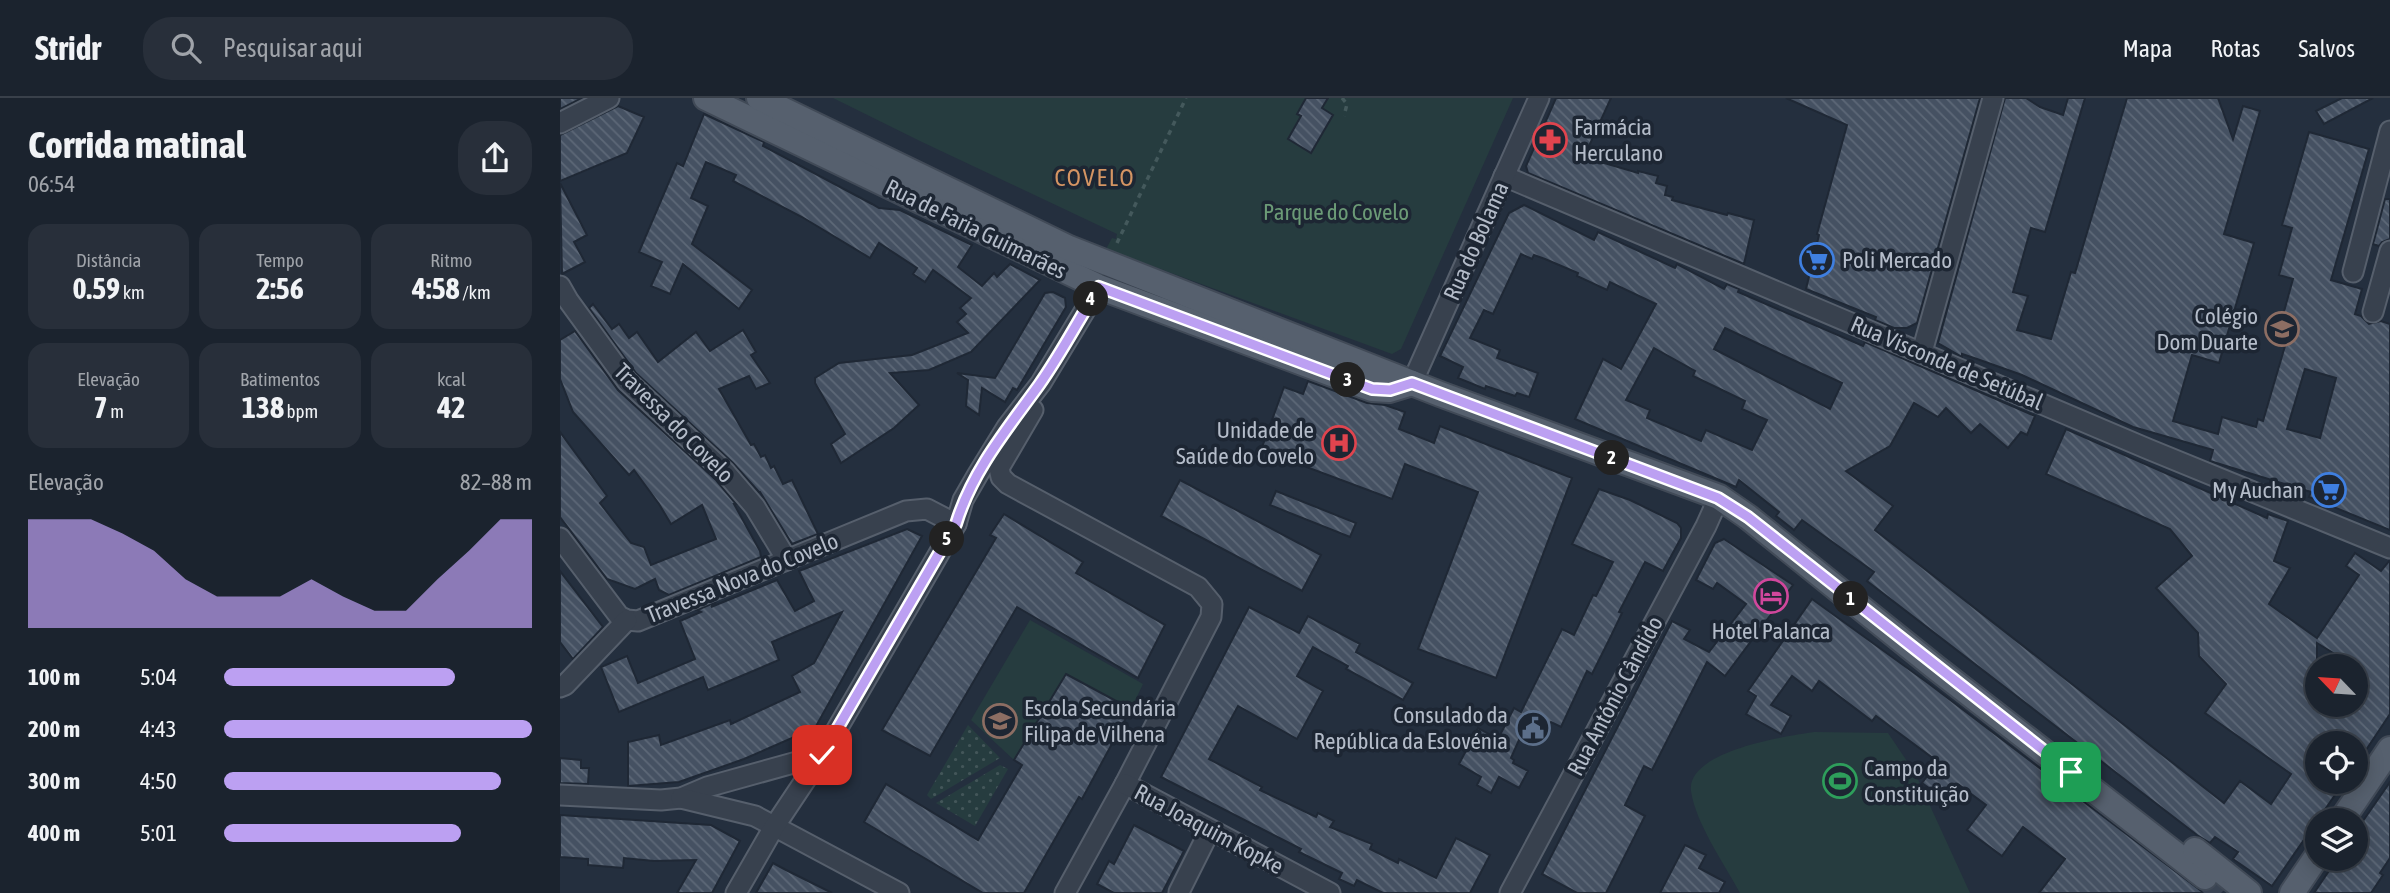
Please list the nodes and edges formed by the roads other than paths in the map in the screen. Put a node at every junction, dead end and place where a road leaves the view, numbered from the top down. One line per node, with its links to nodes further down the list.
1 (610, 98): 6 (street)
2 (706, 98): 11 (main road, Rua de Faria Guimarães)
3 (759, 98): 12 (main road, Rua de Faria Guimarães)
4 (1539, 98): 8 (street, Rua do Bolama)
5 (1993, 98): 15 (street)
6 (560, 122)
7 (2390, 131): 10 (street)
8 (1504, 176): 15 (street, Rua Visconde de Setúbal); 17 (street, Rua do Bolama)
9 (2390, 251): 14 (street)
10 (2353, 272)
11 (1099, 287): 12 (street); 16 (street); 17 (main road, Rua de Faria Guimarães)
12 (1165, 288): 17 (main road, Rua de Faria Guimarães)
13 (563, 297): 22 (street, Travessa do Covelo)
14 (2373, 312)
15 (1922, 352): 21 (street, Rua Visconde de Setúbal)
16 (1041, 383): 19 (street); 28 (street)
17 (1412, 383): 18 (main road, Rua de Faria Guimarães)
18 (1718, 498): 24 (main road, Rua de Faria Guimarães); 41 (street, Rua António Cândido)
19 (956, 524): 22 (street, Travessa Nova do Covelo); 27 (street)
20 (560, 538): 23 (street, Travessa Nova do Covelo)
21 (2390, 548)
22 (787, 561): 23 (street, Travessa Nova do Covelo)
23 (627, 621): 25 (street)
24 (1936, 668): 35 (main road, Rua de Faria Guimarães); 42 (main road, Rua de Faria Guimarães)
25 (560, 687)
26 (2390, 749): 31 (main road)
27 (822, 755): 30 (street); 32 (street)
28 (1125, 784): 33 (street, Rua Joaquim Kopke); 36 (street)
29 (560, 795): 30 (street)
30 (681, 798): 32 (street)
31 (2350, 808)
32 (774, 827): 38 (street); 39 (street)
33 (1210, 830): 37 (street); 40 (street, Rua Joaquim Kopke)
34 (2307, 871): 43 (main road)
35 (2205, 877)
36 (1071, 891)
37 (1178, 892)
38 (736, 893)
39 (899, 893)
40 (1331, 893)
41 (1510, 893)
42 (2249, 893)
43 (2292, 893)

